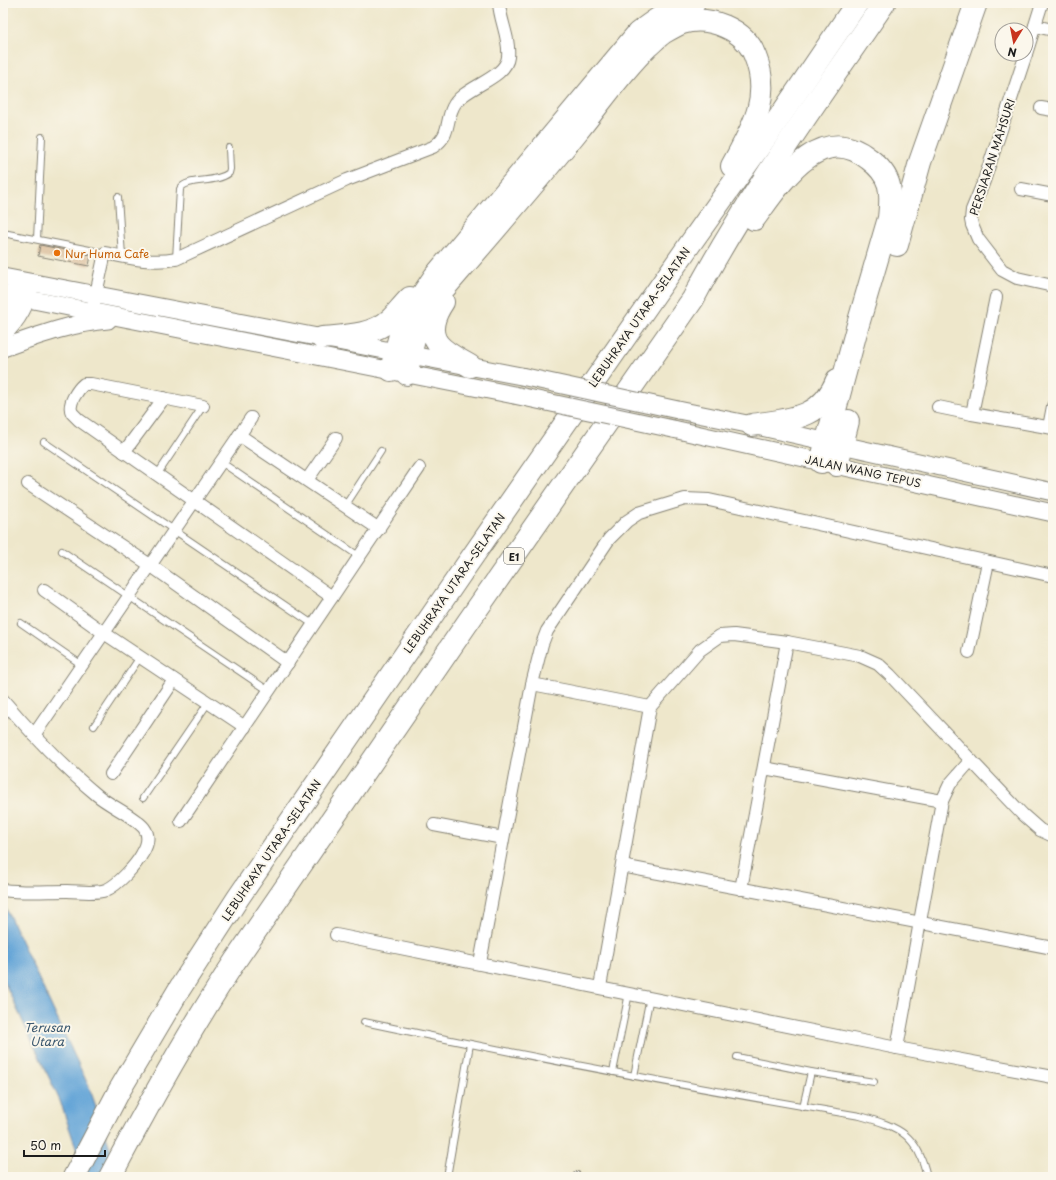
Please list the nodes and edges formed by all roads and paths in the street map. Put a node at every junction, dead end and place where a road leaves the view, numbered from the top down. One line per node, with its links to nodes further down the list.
1 (694, 3): 16 (highway)
2 (857, 3): 19 (highway, LEBUHRAYA UTARA–SELATAN)
3 (884, 3): 27 (highway, E1)
4 (976, 3): 50 (highway)
5 (1042, 3): 7 (street, PERSIARAN MAHSURI)
6 (496, 4): 22 (street)
7 (1035, 26): 8 (street, PERSIARAN MAHSURI); 9 (street)
8 (1034, 29)
9 (1053, 30)
10 (1023, 62): 23 (street, PERSIARAN MAHSURI)
11 (42, 136): 18 (lane)
12 (229, 148): 22 (lane)
13 (1021, 189): 14 (street)
14 (1053, 195)
15 (118, 197): 21 (lane)
16 (501, 210): 19 (highway); 33 (highway); 35 (highway); 36 (highway)
17 (3, 233): 18 (lane)
18 (37, 239): 20 (lane)
19 (690, 244): 117 (highway, LEBUHRAYA UTARA–SELATAN)
20 (105, 253): 21 (street); 25 (street)
21 (122, 256): 22 (street)
22 (176, 259)
23 (1053, 286)
24 (16, 288): 25 (main road); 28 (main road); 29 (main road); 32 (main road)
25 (96, 295): 28 (street); 33 (main road)
26 (996, 297): 41 (street)
27 (693, 299): 31 (highway); 118 (highway, E1)
28 (92, 312): 30 (main road)
29 (3, 314)
30 (126, 318): 34 (main road); 35 (main road)
31 (857, 328): 43 (highway); 50 (highway)
32 (3, 334)
33 (322, 338): 35 (main road)
34 (3, 348)
35 (401, 363): 36 (main road, JALAN WANG TEPUS); 50 (main road, JALAN WANG TEPUS, bridge)
36 (470, 366): 43 (main road, JALAN WANG TEPUS, bridge)
37 (164, 398): 38 (street); 49 (street); 49 (street)
38 (203, 406): 53 (lane)
39 (1053, 406): 44 (street)
40 (938, 407): 41 (street)
41 (972, 414): 44 (street)
42 (251, 418): 45 (street)
43 (752, 425): 50 (main road, JALAN WANG TEPUS)
44 (1051, 427)
45 (240, 435): 51 (street); 54 (street)
46 (336, 438): 54 (street)
47 (44, 442): 61 (lane)
48 (381, 451): 58 (lane)
49 (124, 452): 53 (street)
50 (832, 453): 56 (main road, JALAN WANG TEPUS); 59 (main road, JALAN WANG TEPUS)
51 (221, 462): 57 (street); 63 (lane)
52 (419, 468): 60 (street)
53 (157, 475): 57 (street)
54 (307, 480): 58 (street)
55 (28, 484): 65 (street)
56 (1053, 492)
57 (194, 501): 61 (street); 69 (street)
58 (345, 506): 60 (street)
59 (1053, 513)
60 (379, 529): 63 (street)
61 (175, 530): 65 (street); 71 (lane)
62 (62, 551): 68 (lane)
63 (360, 557): 69 (street)
64 (988, 562): 66 (street); 74 (street); 79 (street)
65 (150, 565): 68 (street); 76 (street)
66 (1053, 576)
67 (44, 590): 72 (street)
68 (129, 596): 72 (street); 80 (lane)
69 (332, 597): 71 (street)
70 (21, 623): 77 (lane)
71 (314, 625): 76 (street)
72 (104, 633): 75 (street); 77 (street)
73 (787, 642): 83 (street); 88 (street); 89 (street)
74 (969, 652)
75 (140, 657): 78 (street); 85 (lane)
76 (288, 663): 80 (street)
77 (82, 665): 87 (street)
78 (174, 680): 82 (street); 90 (street)
79 (532, 684): 83 (street); 96 (street)
80 (269, 691): 86 (street)
81 (3, 700): 84 (street)
82 (208, 703): 86 (street); 91 (lane)
83 (650, 706): 97 (street)
84 (7, 713): 87 (street)
85 (94, 726)
86 (244, 727): 93 (street)
87 (34, 735): 99 (street)
88 (971, 760): 92 (street); 95 (street)
89 (764, 768): 92 (street); 98 (street)
90 (111, 774)
91 (143, 798)
92 (942, 801): 100 (street)
93 (180, 821)
94 (434, 825): 96 (street)
95 (1053, 834)
96 (503, 838): 103 (street)
97 (622, 866): 98 (street); 104 (street)
98 (741, 889): 100 (street)
99 (9, 891)
100 (921, 923): 102 (street); 109 (street)
101 (336, 935): 103 (street)
102 (1053, 948)
103 (480, 964): 104 (street)
104 (600, 987): 105 (street)
105 (629, 993): 106 (street); 111 (lane)
106 (650, 997): 109 (street); 113 (lane)
107 (364, 1022): 108 (lane)
108 (470, 1044): 111 (lane); 119 (lane)
109 (897, 1048): 114 (street)
110 (737, 1057): 112 (lane)
111 (613, 1072): 113 (lane)
112 (810, 1072): 115 (lane); 116 (lane)
113 (634, 1076): 116 (lane)
114 (1053, 1077)
115 (874, 1082)
116 (803, 1107): 120 (lane)
117 (74, 1177)
118 (110, 1177)
119 (447, 1177)
120 (927, 1177)

